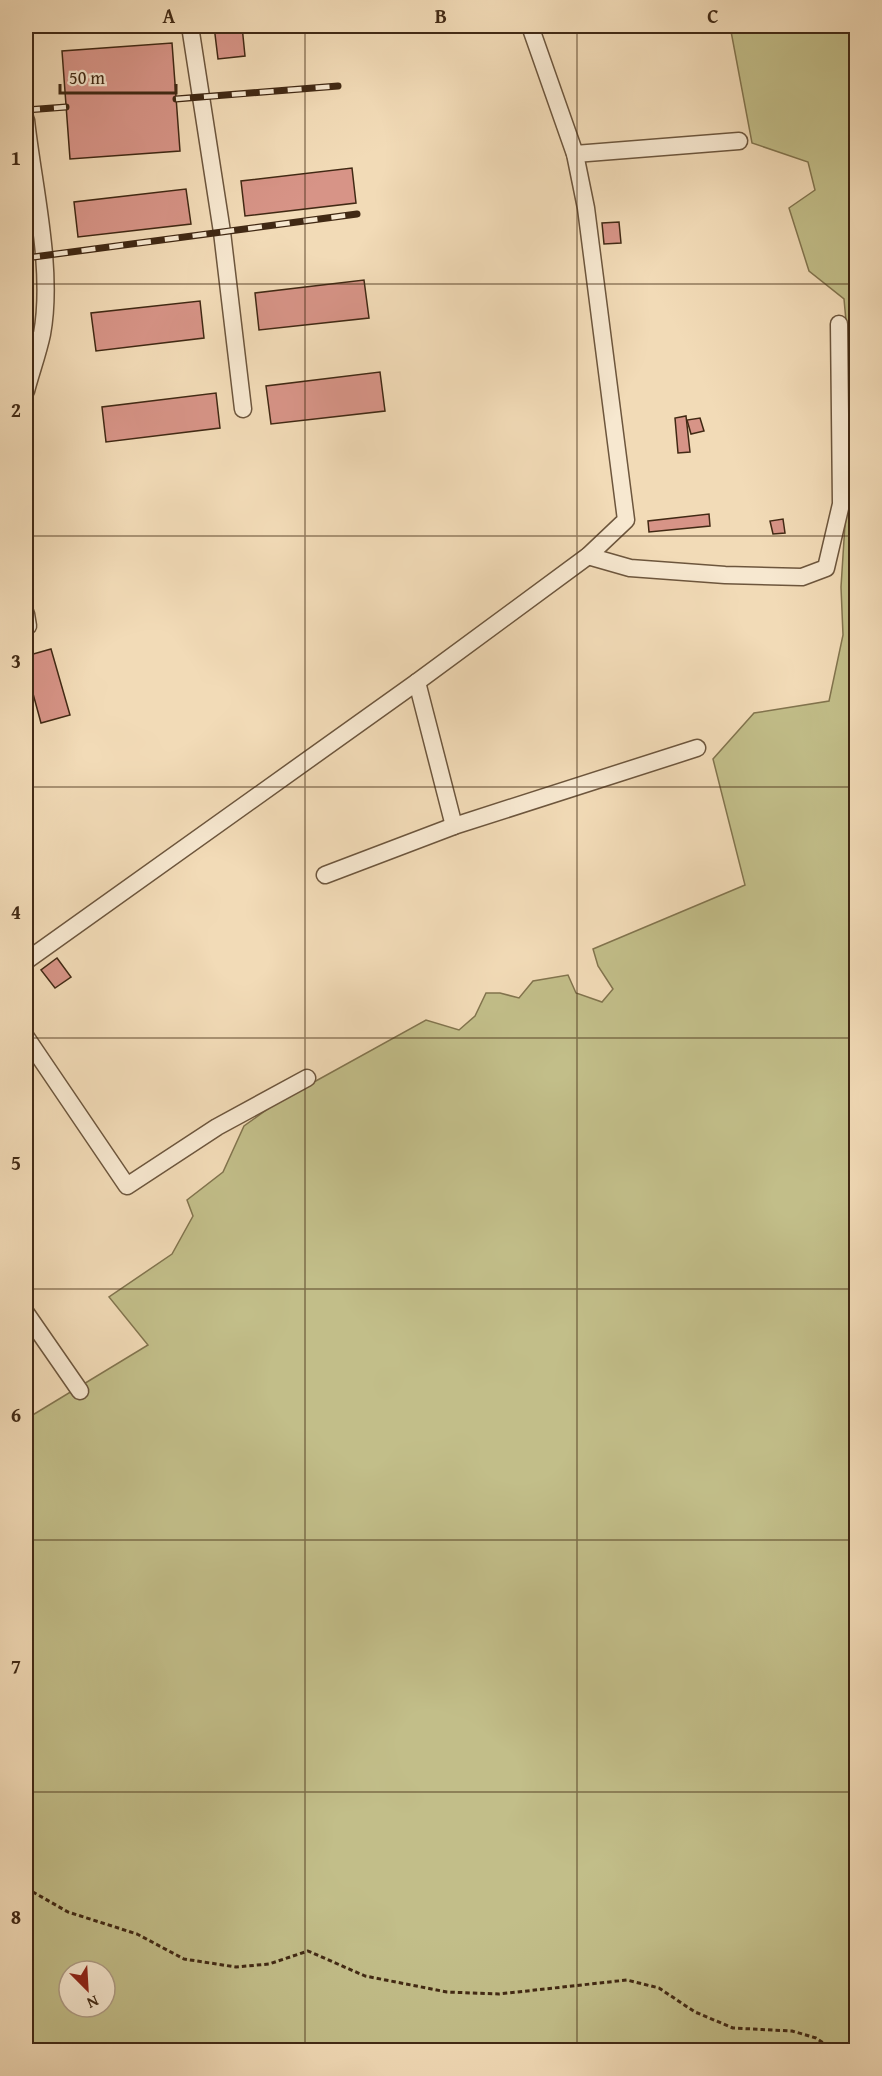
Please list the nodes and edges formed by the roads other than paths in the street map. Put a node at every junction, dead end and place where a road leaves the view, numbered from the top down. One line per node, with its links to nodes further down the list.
1 (190, 26): 8 (street)
2 (530, 26): 5 (street)
3 (26, 120): 7 (street)
4 (738, 141): 5 (street)
5 (575, 154): 9 (street)
6 (839, 324): 9 (street)
7 (26, 391)
8 (243, 409)
9 (588, 556): 10 (street)
10 (417, 682): 12 (street); 14 (street)
11 (697, 748): 12 (street)
12 (454, 826): 13 (street)
13 (325, 875)
14 (26, 961)
15 (26, 1037): 16 (street)
16 (307, 1078)
17 (26, 1314): 18 (street)
18 (80, 1391)

